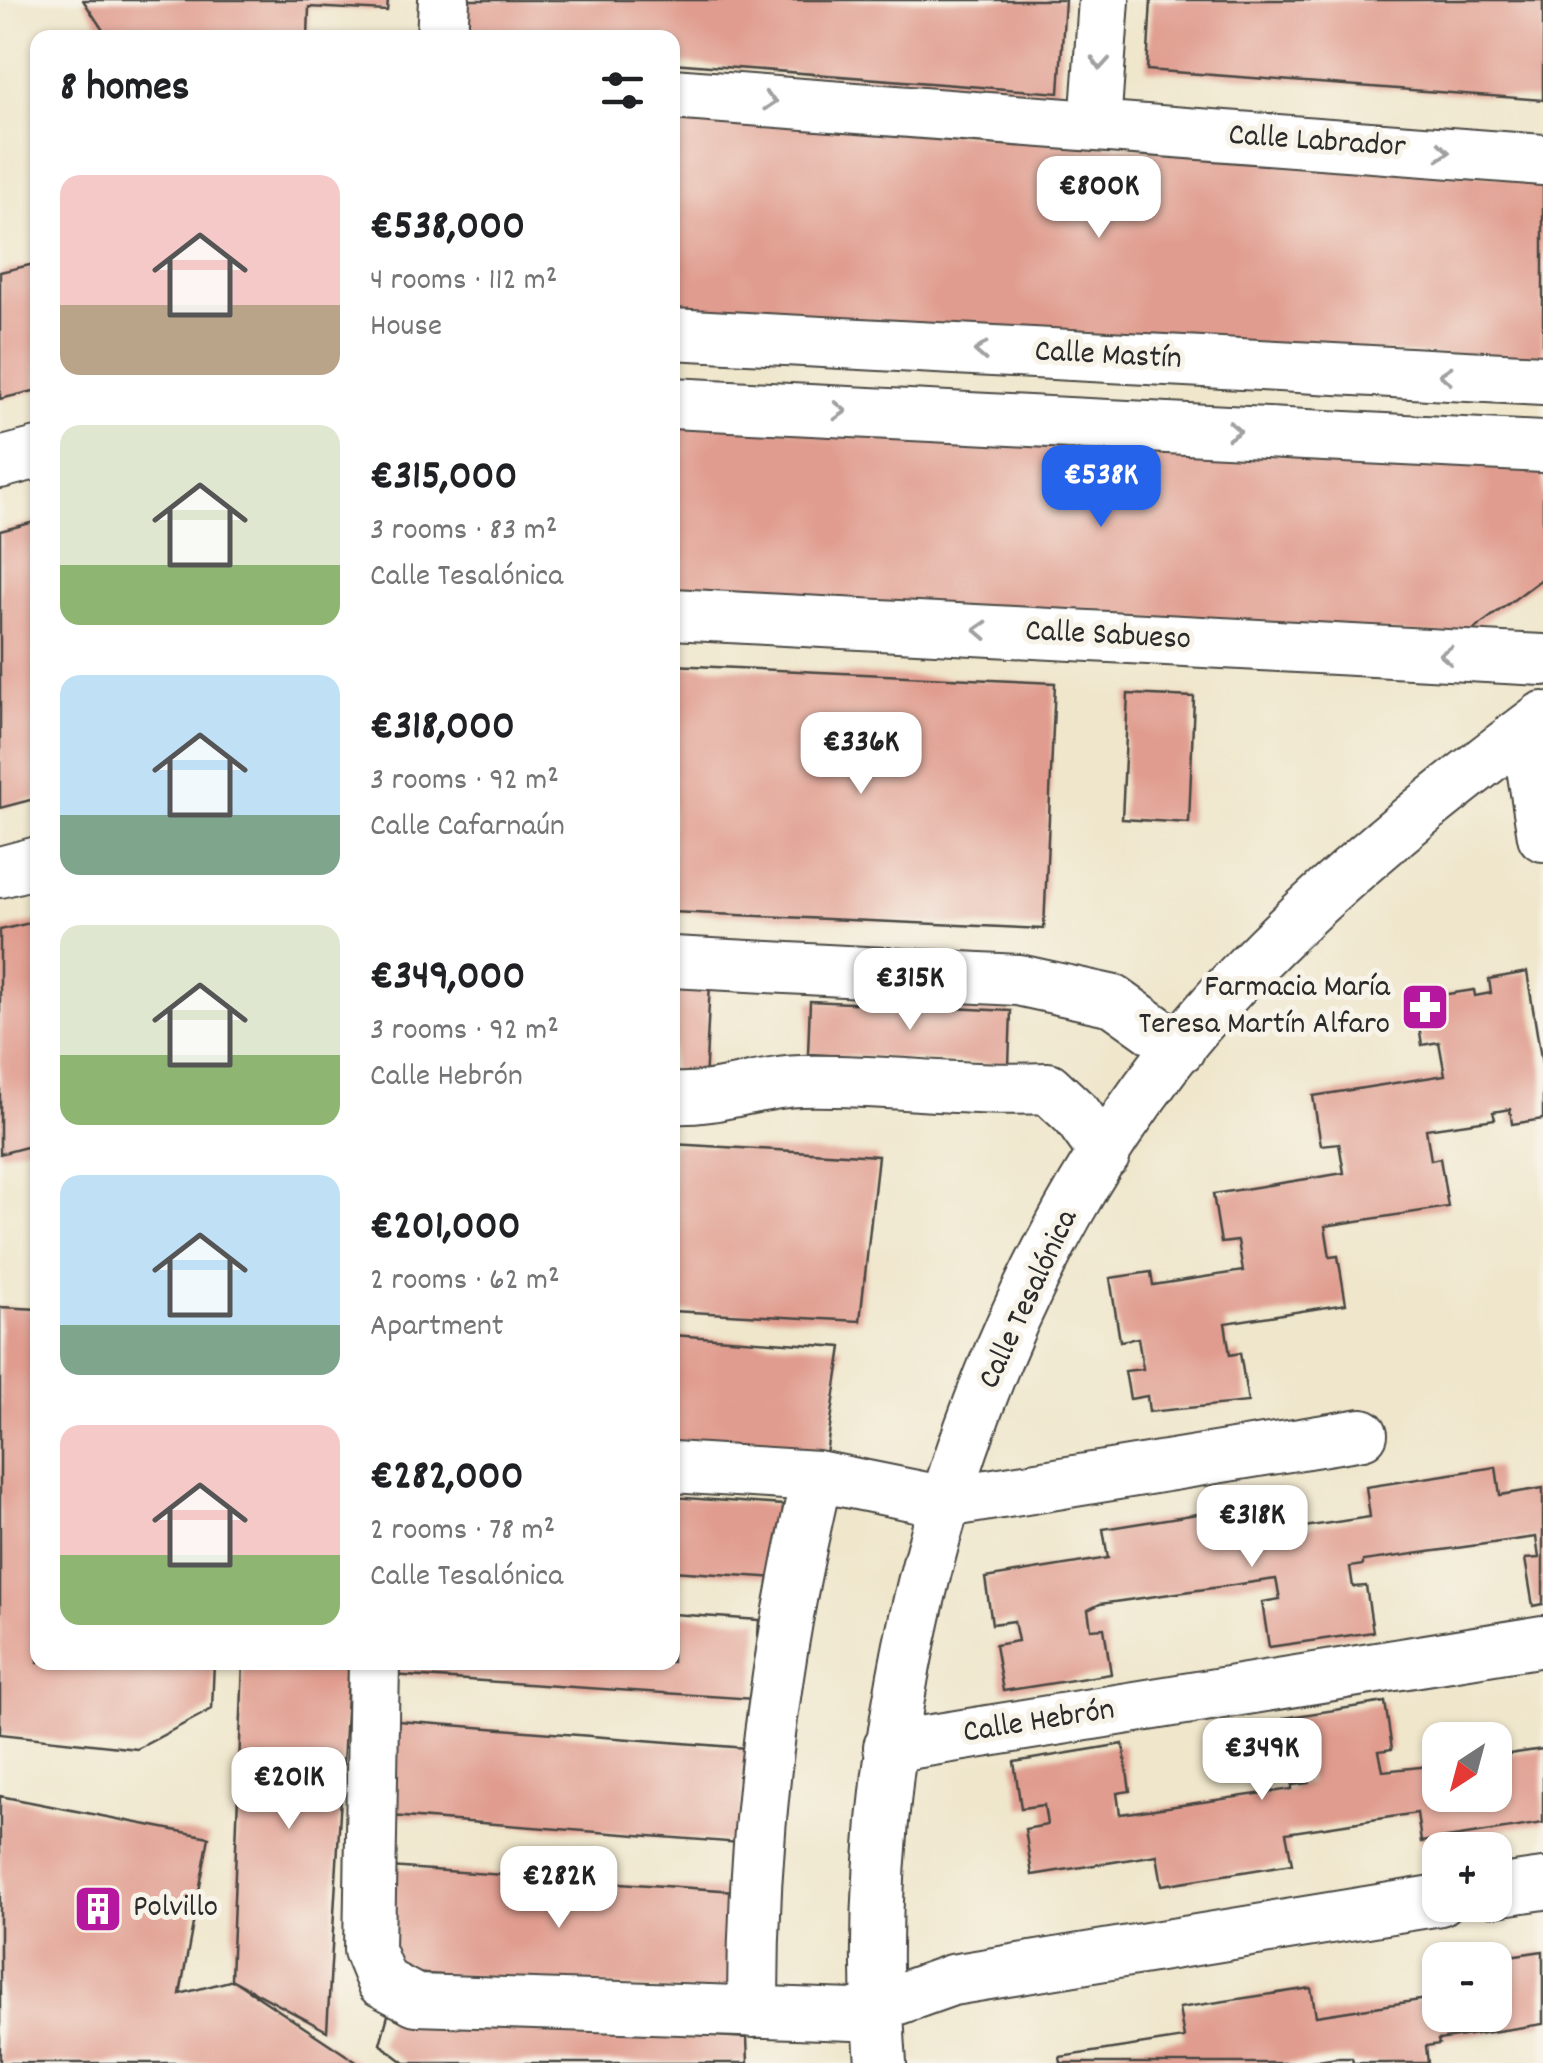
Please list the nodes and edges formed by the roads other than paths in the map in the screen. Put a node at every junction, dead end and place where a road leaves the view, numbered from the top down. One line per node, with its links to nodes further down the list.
1 (444, 0): 3 (street)
2 (1104, 0): 5 (street, one-way to 5)
3 (442, 30)
4 (680, 95): 5 (street, Calle Labrador, one-way to 5)
5 (1095, 126): 6 (street, Calle Labrador, one-way to 6)
6 (1543, 160)
7 (680, 334): 8 (street, Calle Mastín)
8 (778, 340): 9 (street, Calle Mastín, one-way to 8); 11 (street)
9 (1543, 380)
10 (680, 403): 11 (street, Calle Mastín)
11 (777, 408): 12 (street, Calle Mastín, one-way to 12)
12 (1543, 447)
13 (30, 455): 14 (street)
14 (0, 463)
15 (680, 614): 16 (street, Calle Sabueso, one-way to 15)
16 (1543, 660)
17 (1534, 723): 18 (street); 22 (street, Calle Tesalónica)
18 (1543, 836)
19 (30, 864): 20 (street)
20 (0, 872)
21 (680, 962): 22 (street)
22 (1180, 1048): 24 (street, Calle Tesalónica)
23 (680, 1098): 24 (street)
24 (1105, 1154): 28 (street, Calle Tesalónica)
25 (1362, 1434): 28 (street)
26 (680, 1468): 27 (street)
27 (817, 1476): 28 (street); 36 (street)
28 (946, 1502): 31 (street, Calle Tesalónica)
29 (1543, 1641): 31 (street, Calle Hebrón)
30 (374, 1670): 36 (street)
31 (890, 1747): 35 (street, Calle Tesalónica)
32 (1543, 1884): 33 (street)
33 (1512, 1889)
34 (1422, 1903): 35 (street)
35 (876, 2006): 36 (street); 37 (street, Calle Tesalónica)
36 (753, 2012)
37 (881, 2063)

